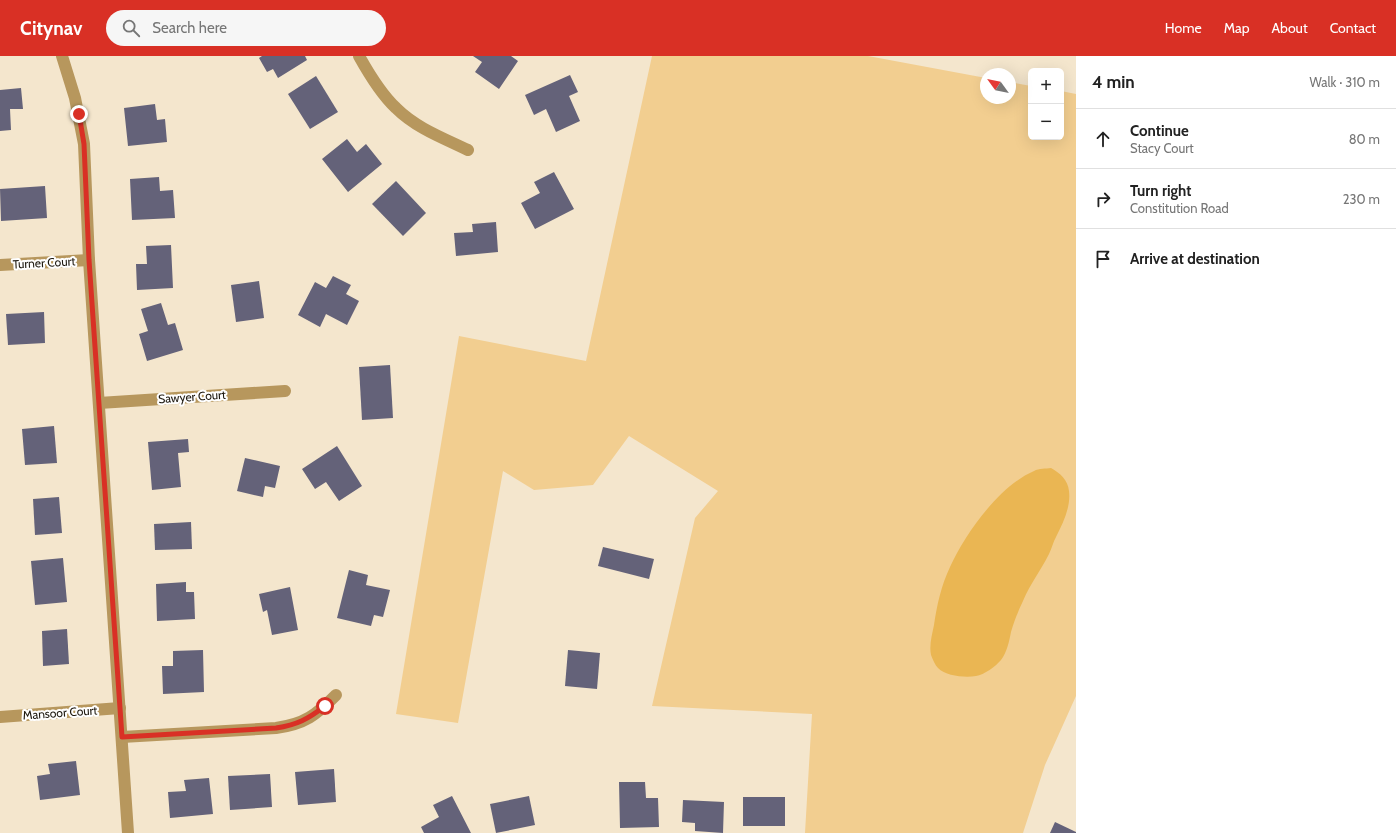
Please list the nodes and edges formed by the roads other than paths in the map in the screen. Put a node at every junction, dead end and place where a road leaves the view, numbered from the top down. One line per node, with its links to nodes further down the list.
1 (62, 56): 4 (street)
2 (359, 56): 3 (street)
3 (468, 150)
4 (89, 260): 5 (street, Turner Court); 7 (street)
5 (0, 265)
6 (285, 391): 7 (street, Sawyer Court)
7 (99, 403): 9 (street)
8 (336, 695): 11 (street)
9 (120, 708): 10 (street, Mansoor Court); 11 (street)
10 (0, 717)
11 (122, 737): 12 (street)
12 (128, 833)

